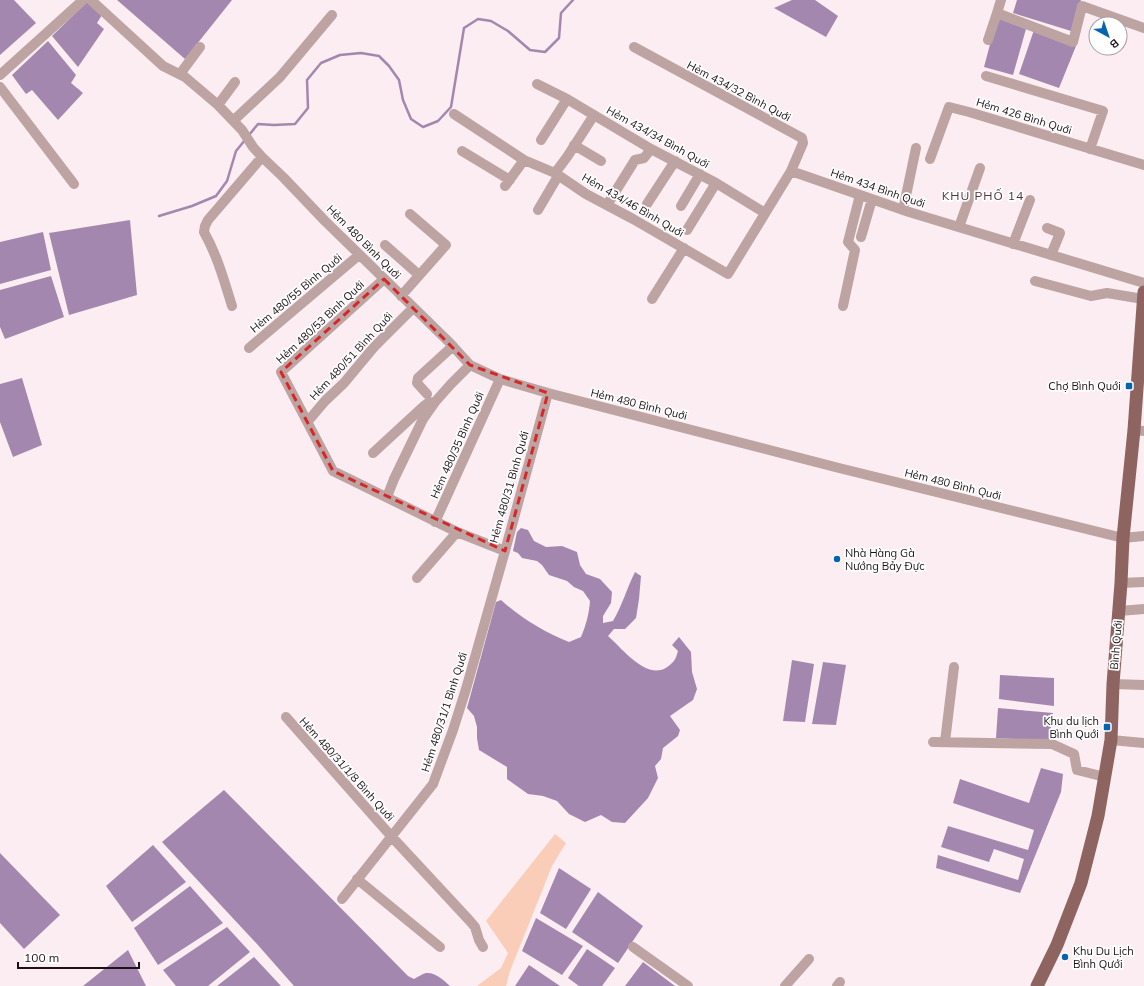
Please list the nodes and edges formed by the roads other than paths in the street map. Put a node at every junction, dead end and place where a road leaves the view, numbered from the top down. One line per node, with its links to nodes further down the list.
1 (83, 0): 11 (street)
2 (91, 0): 10 (street, Hẻm 480 Bình Quới)
3 (1001, 0): 4 (street)
4 (997, 13): 6 (street); 7 (street)
5 (332, 15): 20 (street)
6 (1144, 28)
7 (988, 40)
8 (200, 47): 10 (street)
9 (634, 48): 34 (street, Hẻm 434/32 Bình Quới)
10 (180, 74): 17 (street, Hẻm 480 Bình Quới)
11 (0, 75)
12 (986, 76): 25 (street)
13 (235, 82): 17 (street)
14 (537, 84): 16 (street, Hẻm 434/34 Bình Quới)
15 (0, 87): 38 (street)
16 (567, 99): 19 (street, Hẻm 434/34 Bình Quới); 21 (street)
17 (218, 105): 20 (street, Hẻm 480 Bình Quới)
18 (454, 114): 29 (street, Hẻm 434/46 Bình Quới)
19 (594, 115): 22 (street); 24 (street, Hẻm 434/34 Bình Quới)
20 (234, 120): 27 (street, Hẻm 480 Bình Quới)
21 (541, 140)
22 (574, 145): 30 (street); 35 (street)
23 (916, 148): 46 (street)
24 (651, 149): 31 (street, Hẻm 434/34 Bình Quới); 43 (street)
25 (1090, 149): 28 (street, Hẻm 426 Bình Quới); 32 (street, Hẻm 426 Bình Quới)
26 (462, 151): 29 (street)
27 (262, 157): 56 (street, Hẻm 480 Bình Quới); 65 (street)
28 (930, 159)
29 (524, 160): 35 (street, Hẻm 434/46 Bình Quới)
30 (601, 161)
31 (674, 161): 36 (street, Hẻm 434/34 Bình Quới); 42 (street)
32 (1144, 165)
33 (980, 168): 49 (street)
34 (791, 171): 39 (street, Hẻm 434 Bình Quới); 47 (street)
35 (557, 174): 43 (street, Hẻm 434/46 Bình Quới); 45 (street)
36 (700, 174): 37 (street, Hẻm 434/34 Bình Quới); 44 (street)
37 (716, 183): 47 (street, Hẻm 434/34 Bình Quới); 51 (street)
38 (74, 184)
39 (860, 195): 40 (street, Hẻm 434 Bình Quới); 66 (street)
40 (872, 199): 46 (street, Hẻm 434 Bình Quới); 52 (street)
41 (1030, 200): 53 (street)
42 (647, 204)
43 (606, 205): 55 (street, Hẻm 434/46 Bình Quới)
44 (681, 206)
45 (538, 210)
46 (903, 210): 49 (street, Hẻm 434 Bình Quới)
47 (765, 213): 55 (street, Hẻm 434/46 Bình Quới)
48 (410, 214): 58 (street)
49 (959, 227): 53 (street, Hẻm 434 Bình Quới)
50 (1048, 228): 57 (street)
51 (686, 230)
52 (861, 237)
53 (1013, 244): 57 (street, Hẻm 434 Bình Quới)
54 (385, 245): 58 (street)
55 (684, 248): 64 (street)
56 (359, 255): 59 (street, Hẻm 480 Bình Quới); 70 (street, Hẻm 480/55 Bình Quới)
57 (1051, 255): 61 (street, Hẻm 434 Bình Quới)
58 (420, 275): 62 (street)
59 (384, 279): 62 (street, Hẻm 480 Bình Quới); 76 (street, Hẻm 480/53 Bình Quới)
60 (1035, 281): 63 (street)
61 (1144, 283)
62 (401, 296): 67 (street, Hẻm 480 Bình Quới)
63 (1144, 296): 68 (main road, Bình Quới)
64 (652, 299)
65 (232, 306)
66 (843, 306)
67 (413, 308): 69 (street, Hẻm 480 Bình Quới); 76 (street, Hẻm 480/51 Bình Quới)
68 (1142, 325): 77 (main road, Bình Quới)
69 (453, 346): 71 (street, Hẻm 480 Bình Quới); 73 (street)
70 (248, 348)
71 (470, 365): 72 (street, Hẻm 480 Bình Quới); 75 (street)
72 (500, 378): 74 (street, Hẻm 480 Bình Quới); 81 (street, Hẻm 480/35 Bình Quới)
73 (427, 394)
74 (548, 394): 84 (street, Hẻm 480 Bình Quới); 85 (street, Hẻm 480/31 Bình Quới)
75 (435, 402): 78 (street); 80 (street)
76 (308, 421): 79 (street, Hẻm 480/53 Bình Quới)
77 (1139, 430): 84 (main road, Bình Quới)
78 (373, 453)
79 (334, 471): 80 (street, Hẻm 480/31 Bình Quới)
80 (387, 498): 81 (street, Hẻm 480/31 Bình Quới)
81 (435, 522): 82 (street, Hẻm 480/31 Bình Quới)
82 (457, 532): 85 (street, Hẻm 480/31 Bình Quới); 86 (street)
83 (1144, 536): 84 (street, Hẻm 480 Bình Quới)
84 (1123, 538): 88 (main road, Bình Quới)
85 (505, 551): 100 (street, Hẻm 480/31/1 Bình Quới)
86 (417, 578)
87 (1144, 582): 88 (street)
88 (1121, 583): 90 (main road, Bình Quới)
89 (1144, 609): 90 (street)
90 (1119, 611): 92 (main road, Bình Quới)
91 (954, 667): 97 (street)
92 (1113, 684): 93 (street); 95 (main road, Bình Quới)
93 (1144, 685)
94 (286, 717): 100 (street, Hẻm 480/31/1/8 Bình Quới)
95 (1111, 740): 98 (street); 99 (main road, Bình Quới)
96 (933, 742): 97 (street)
97 (944, 742): 99 (street)
98 (1144, 743)
99 (1105, 777): 109 (main road, Bình Quới)
100 (391, 836): 101 (street, Hẻm 480/31/1 Bình Quới); 104 (street, Hẻm 480/31/1/8 Bình Quới)
101 (357, 879): 102 (street, Hẻm 480/31/1 Bình Quới); 103 (street)
102 (342, 899)
103 (440, 947)
104 (484, 947)
105 (633, 947): 107 (street)
106 (809, 959): 108 (street)
107 (688, 986)
108 (785, 986)
109 (1037, 986)

